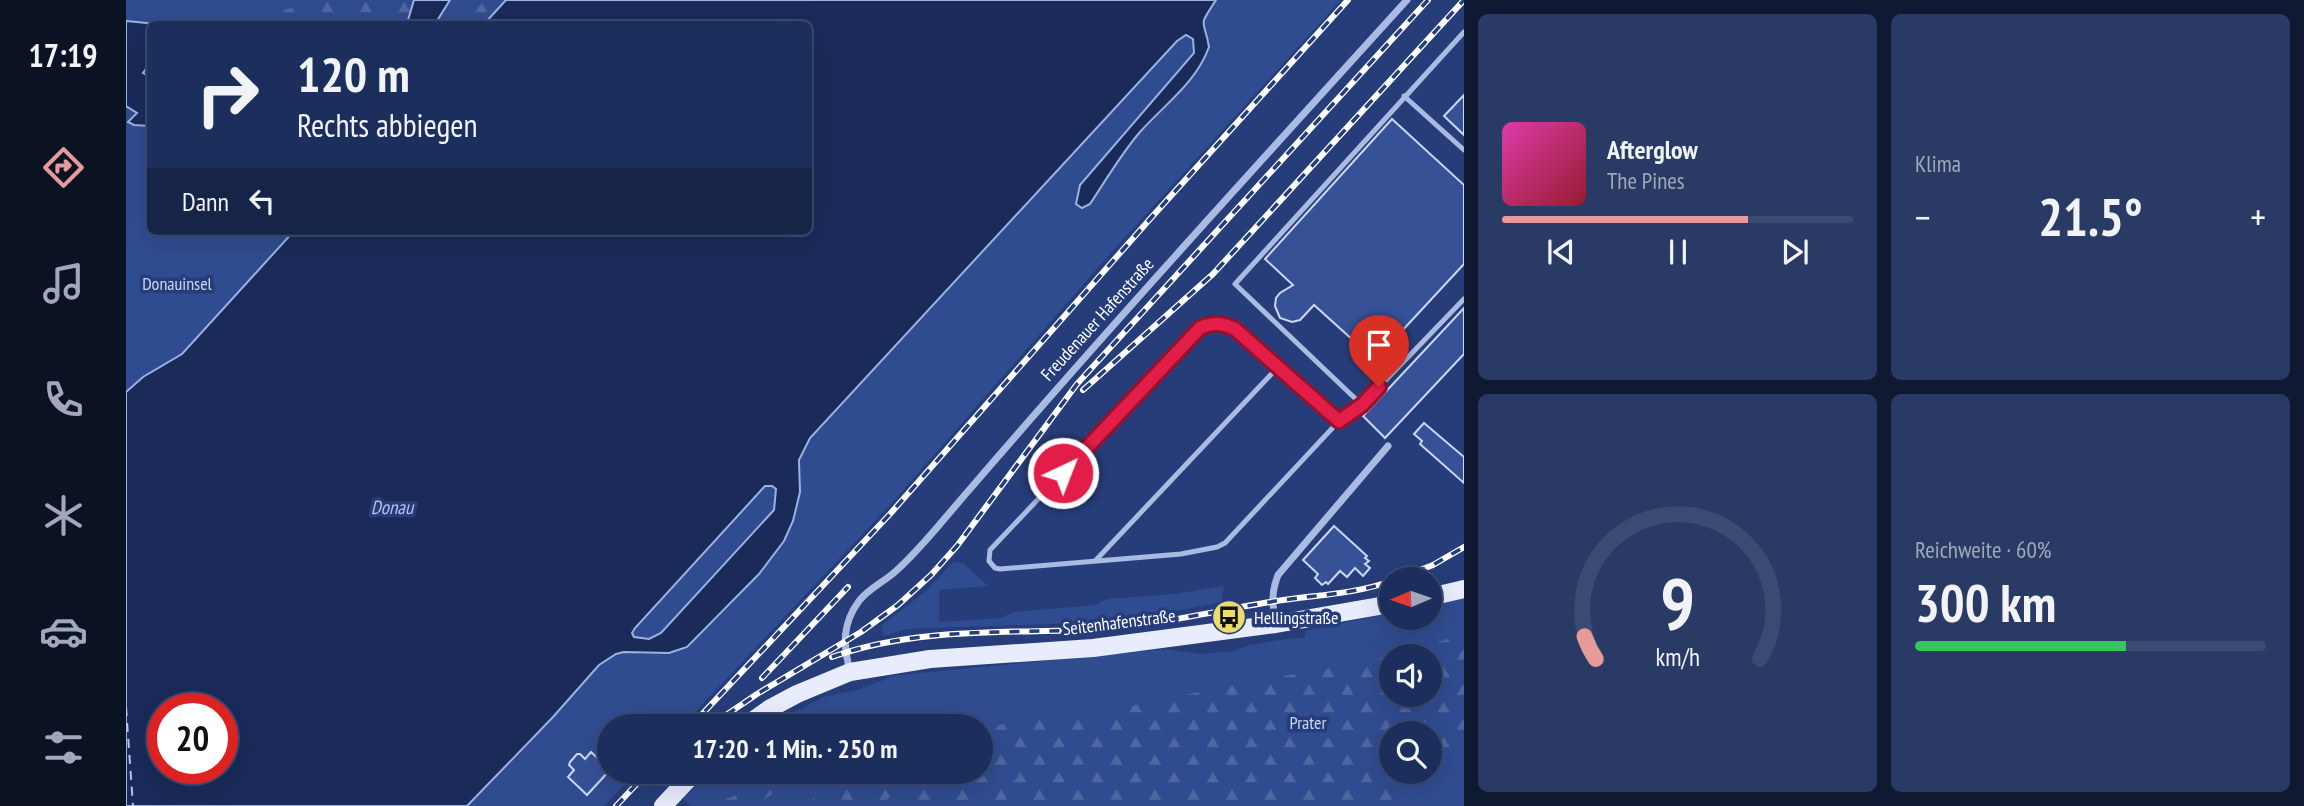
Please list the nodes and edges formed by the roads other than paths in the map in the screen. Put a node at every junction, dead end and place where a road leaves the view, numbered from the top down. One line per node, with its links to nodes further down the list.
1 (1407, 0): 15 (street, Freudenauer Hafenstraße)
2 (1464, 32): 3 (lane)
3 (1404, 96): 4 (lane); 7 (lane)
4 (1464, 150)
5 (1464, 299): 7 (lane)
6 (1278, 367): 8 (lane); 10 (lane); 10 (lane)
7 (1362, 405): 8 (lane)
8 (1339, 421): 10 (lane)
9 (1388, 446): 14 (street)
10 (1096, 560)
11 (1464, 589): 12 (main road)
12 (1442, 594)
13 (1379, 606): 14 (main road, Seitenhafenstraße)
14 (1276, 624): 15 (main road, Seitenhafenstraße)
15 (850, 671): 16 (main road, Seitenhafenstraße)
16 (762, 714)
17 (684, 784): 18 (main road)
18 (663, 806)

